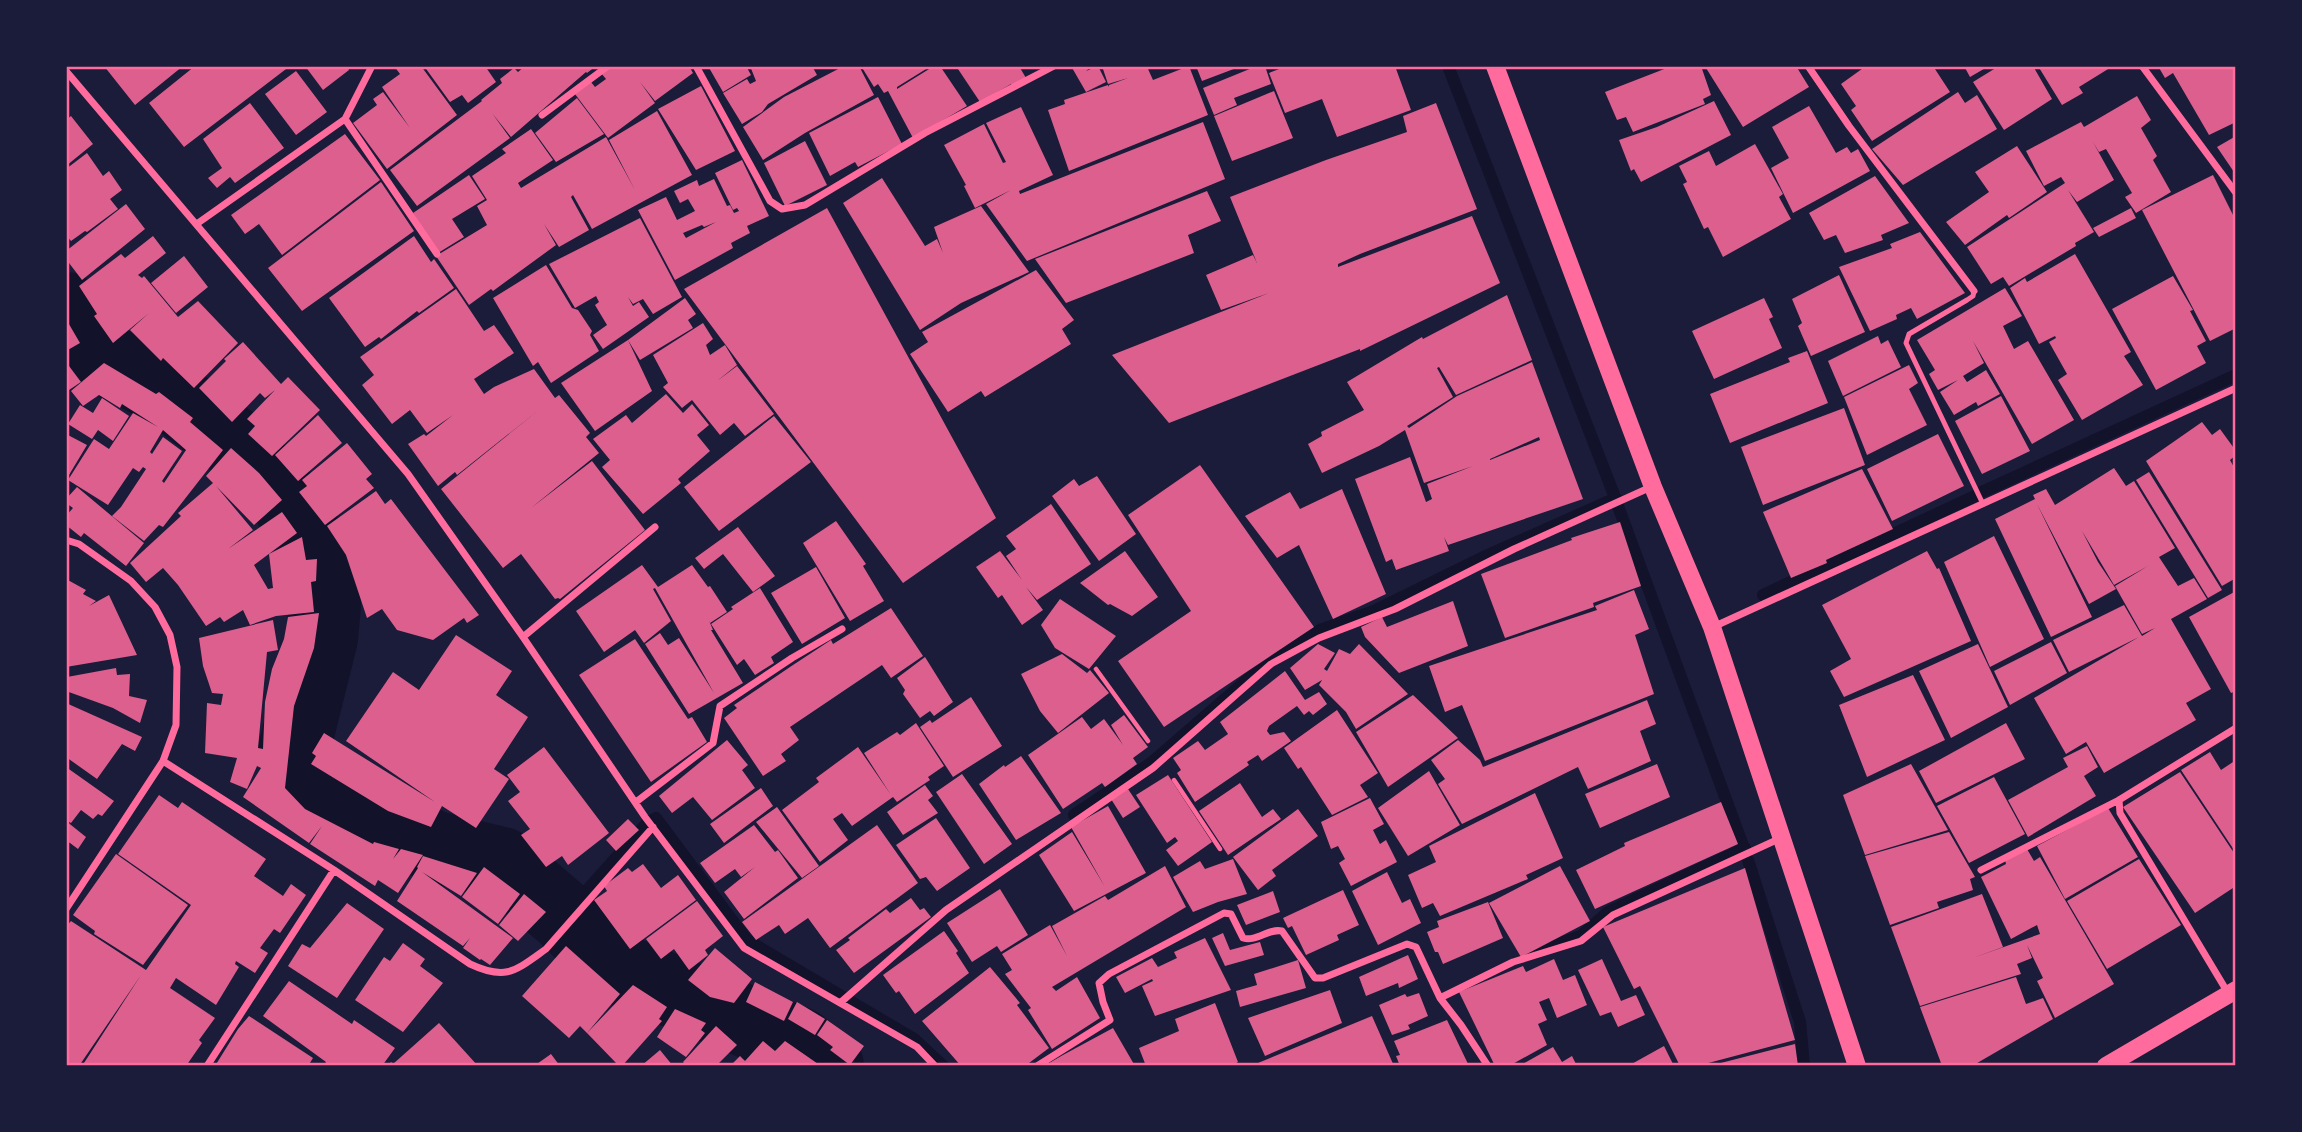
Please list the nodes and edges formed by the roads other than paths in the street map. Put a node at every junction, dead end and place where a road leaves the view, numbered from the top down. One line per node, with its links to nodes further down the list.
1 (372, 66): 10 (street)
2 (608, 66): 9 (street)
3 (696, 66): 4 (street)
4 (1054, 66)
5 (1495, 66): 16 (main road)
6 (1808, 66): 14 (street)
7 (2142, 66): 11 (street)
8 (66, 71): 12 (street)
9 (542, 116)
10 (345, 119): 12 (street); 13 (street)
11 (2235, 193)
12 (198, 223): 22 (street)
13 (437, 254)
14 (1974, 291): 17 (lane)
15 (2235, 388): 17 (street)
16 (1653, 486): 20 (main road); 34 (street)
17 (1983, 504): 20 (street)
18 (655, 527): 22 (street)
19 (66, 540): 24 (street)
20 (1712, 627): 28 (main road)
21 (842, 629): 26 (street)
22 (523, 636): 26 (street)
23 (2235, 728): 25 (street)
24 (163, 761): 29 (street); 31 (street)
25 (2119, 800): 30 (street); 32 (street)
26 (636, 802): 27 (street)
27 (649, 822): 29 (street); 34 (street)
28 (1782, 838): 33 (street); 39 (main road)
29 (334, 870): 35 (street)
30 (1981, 870)
31 (66, 909)
32 (2232, 992): 40 (main road)
33 (1440, 998): 37 (street); 38 (street)
34 (840, 1003): 36 (street)
35 (207, 1066)
36 (936, 1066)
37 (1037, 1066)
38 (1488, 1066)
39 (1857, 1066)
40 (2105, 1066)

